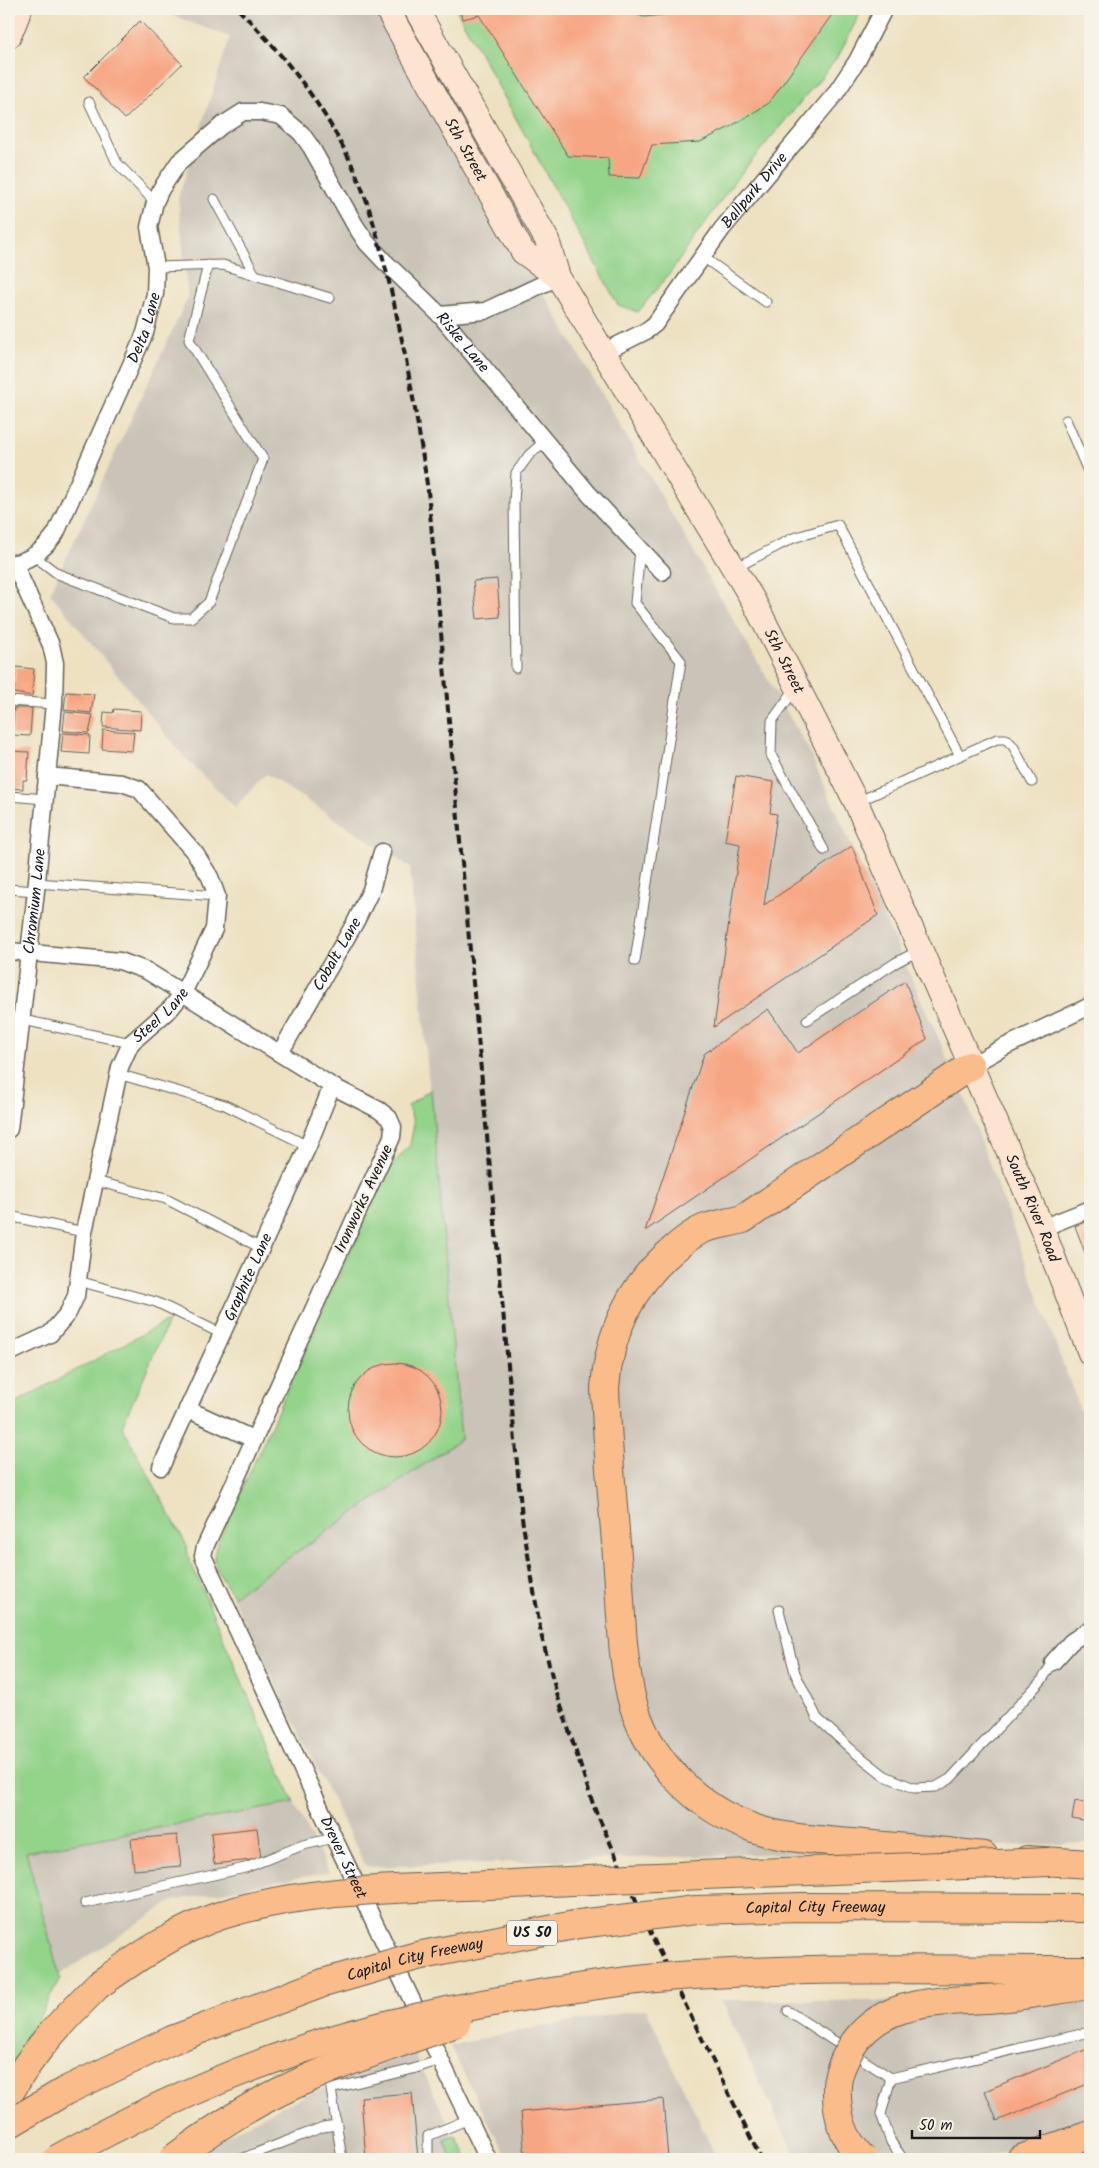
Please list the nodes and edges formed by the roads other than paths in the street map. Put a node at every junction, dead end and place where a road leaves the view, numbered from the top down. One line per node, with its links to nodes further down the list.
1 (20, 9): 5 (main road)
2 (387, 9): 14 (main road, 5th Street)
3 (416, 9): 14 (main road, 5th Street)
4 (884, 9): 10 (street, Ballpark Drive)
5 (9, 36)
6 (88, 102): 9 (lane)
7 (270, 113): 9 (street, Delta Lane); 17 (street, Riske Lane)
8 (214, 199): 13 (lane)
9 (155, 202): 12 (street, Delta Lane)
10 (703, 257): 16 (lane); 18 (street, Ballpark Drive)
11 (208, 265): 12 (lane); 13 (lane); 23 (lane)
12 (156, 267): 23 (street, Delta Lane)
13 (255, 275): 15 (lane)
14 (558, 277): 17 (street); 18 (main road, 5th Street)
15 (330, 298)
16 (766, 302)
17 (440, 315): 20 (street, Riske Lane)
18 (604, 352): 25 (main road, 5th Street)
19 (1066, 420): 21 (lane)
20 (545, 441): 22 (street, Riske Lane); 27 (lane)
21 (1090, 476)
22 (640, 549): 26 (street, Riske Lane); 45 (lane)
23 (34, 556): 24 (street, Delta Lane)
24 (11, 564): 30 (street, Chromium Lane)
25 (734, 569): 28 (main road, 5th Street); 31 (lane)
26 (662, 572)
27 (516, 668)
28 (797, 686): 36 (main road, 5th Street); 37 (lane)
29 (9, 701): 30 (lane)
30 (54, 704): 32 (street, Chromium Lane)
31 (959, 754): 33 (lane); 36 (lane)
32 (47, 776): 35 (street, Chromium Lane); 41 (street, Steel Lane)
33 (1032, 782)
34 (9, 796): 35 (lane)
35 (45, 799): 39 (street, Chromium Lane)
36 (856, 802): 42 (main road, 5th Street)
37 (824, 850)
38 (382, 852): 51 (street, Cobalt Lane)
39 (37, 887): 40 (lane); 41 (lane); 44 (street, Chromium Lane)
40 (9, 889)
41 (217, 896): 46 (street, Steel Lane)
42 (921, 950): 49 (lane); 52 (main road, 5th Street)
43 (9, 951): 44 (street, Ironworks Avenue)
44 (30, 953): 46 (street, Ironworks Avenue); 48 (street, Chromium Lane)
45 (635, 961)
46 (184, 993): 50 (street, Steel Lane); 51 (street, Ironworks Avenue)
47 (1090, 1006): 52 (street)
48 (16, 1018): 50 (lane); 55 (street, Chromium Lane)
49 (807, 1020)
50 (131, 1043): 53 (street, Steel Lane)
51 (280, 1053): 54 (street, Ironworks Avenue)
52 (970, 1066): 60 (main road, South River Road); 75 (highway, bridge)
53 (118, 1074): 56 (lane); 57 (street, Steel Lane)
54 (332, 1086): 56 (street, Graphite Lane); 68 (street, Ironworks Avenue)
55 (9, 1118)
56 (308, 1146): 62 (street, Graphite Lane)
57 (95, 1181): 61 (street, Steel Lane); 62 (lane)
58 (1090, 1209): 60 (street)
59 (9, 1216): 61 (lane)
60 (1042, 1228): 65 (main road, South River Road)
61 (84, 1232): 63 (street, Steel Lane)
62 (261, 1248): 64 (street, Graphite Lane)
63 (78, 1281): 64 (lane); 66 (street, Steel Lane)
64 (222, 1334): 67 (street, Graphite Lane)
65 (1088, 1339)
66 (9, 1353)
67 (187, 1409): 68 (street); 69 (street, Graphite Lane)
68 (253, 1439): 70 (street, Ironworks Avenue)
69 (160, 1466)
70 (203, 1556): 74 (street, Drever Street)
71 (779, 1610): 73 (lane)
72 (1090, 1629): 73 (street)
73 (1053, 1662)
74 (334, 1838): 77 (lane); 84 (street, Drever Street)
75 (1050, 1862): 76 (highway); 86 (highway, bridge)
76 (1090, 1864)
77 (85, 1902)
78 (1090, 1908): 88 (highway, Capital City Freeway / US 50, bridge)
79 (1090, 1970): 81 (highway, bridge)
80 (1090, 1985): 97 (highway, bridge)
81 (540, 1993): 91 (highway, bridge); 92 (highway, bridge)
82 (788, 2011): 85 (lane)
83 (1090, 2032): 85 (lane)
84 (440, 2060): 87 (street, Drever Street); 89 (lane)
85 (891, 2078): 98 (lane)
86 (9, 2094)
87 (469, 2119): 95 (lane); 96 (street, Drever Street)
88 (9, 2124)
89 (337, 2125): 93 (lane); 94 (lane)
90 (1090, 2135): 99 (highway)
91 (57, 2159)
92 (173, 2159)
93 (241, 2159)
94 (342, 2159)
95 (428, 2159)
96 (488, 2159)
97 (863, 2159)
98 (903, 2159)
99 (1021, 2159)

